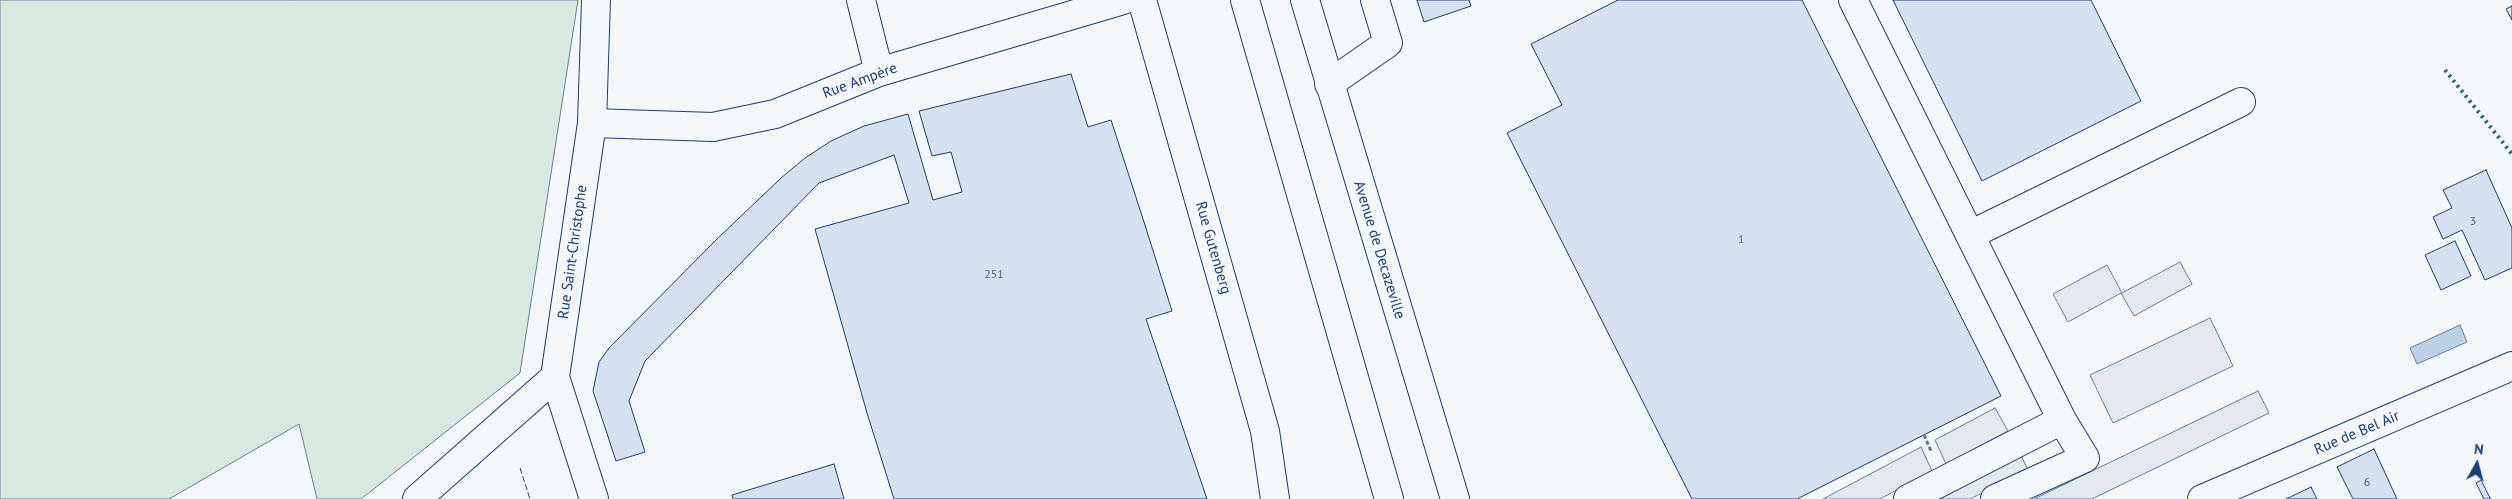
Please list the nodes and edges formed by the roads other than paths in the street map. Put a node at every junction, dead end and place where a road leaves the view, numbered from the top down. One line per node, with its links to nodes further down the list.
1 (596, 0): 12 (street, Rue Saint-Christophe)
2 (861, 0): 9 (street)
3 (1123, 0): 9 (street, Rue Ampère)
4 (1142, 0): 19 (street, Rue Gutenberg)
5 (1246, 0): 20 (street)
6 (1305, 0): 10 (street, Avenue de Decazeville)
7 (1375, 0): 10 (street)
8 (1853, 0): 13 (street)
9 (878, 72): 12 (street, Rue Ampère)
10 (1329, 84): 21 (street, Avenue de Decazeville)
11 (2242, 102): 13 (street)
12 (592, 123): 15 (street, Rue Saint-Christophe)
13 (1970, 234): 16 (street)
14 (2512, 366): 24 (street, Rue de Bel Air)
15 (555, 377): 17 (street); 18 (street, Rue Saint-Christophe)
16 (2062, 420): 22 (street); 23 (street)
17 (417, 499)
18 (594, 499)
19 (1275, 499)
20 (1389, 499)
21 (1455, 499)
22 (1908, 499)
23 (1996, 499)
24 (2202, 499)

